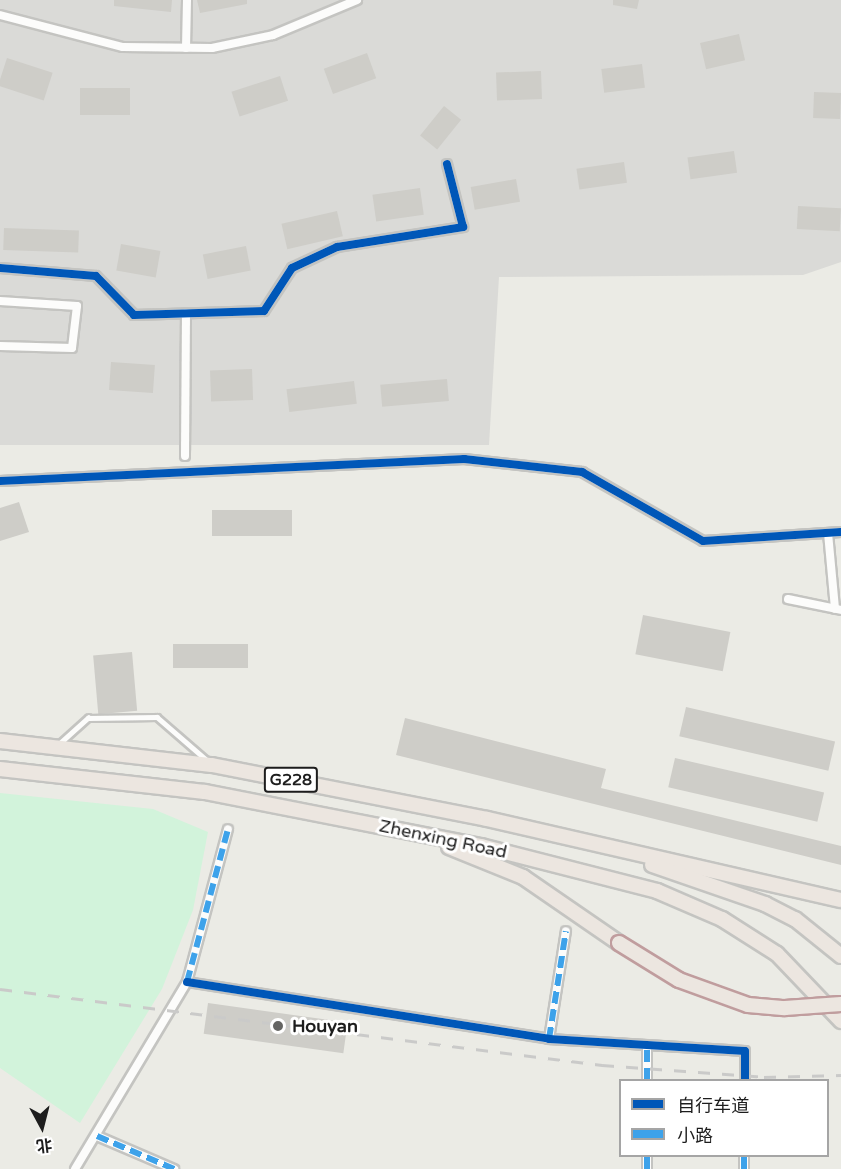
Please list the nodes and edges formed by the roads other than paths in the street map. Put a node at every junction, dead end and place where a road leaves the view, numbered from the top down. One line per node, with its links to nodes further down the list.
1 (187, 0): 4 (street)
2 (357, 0): 4 (street)
3 (0, 15): 4 (street)
4 (186, 48)
5 (447, 164): 8 (street)
6 (0, 268): 8 (street)
7 (0, 301): 9 (street)
8 (186, 313): 10 (street)
9 (0, 346)
10 (185, 456)
11 (0, 481): 13 (street)
12 (841, 532): 13 (street)
13 (828, 533): 15 (street)
14 (788, 599): 15 (street)
15 (838, 610)
16 (0, 741): 17 (highway, Zhenxing Road / G228)
17 (58, 745): 18 (highway, Zhenxing Road / G228); 18 (lane)
18 (212, 765): 22 (highway, Zhenxing Road / G228)
19 (0, 769): 20 (highway, Zhenxing Road / G228)
20 (396, 828): 27 (highway, bridge); 28 (highway, Zhenxing Road / G228)
21 (228, 829): 26 (street)
22 (579, 840): 23 (highway, Zhenxing Road / G228); 25 (highway)
23 (841, 900)
24 (566, 931): 29 (street)
25 (841, 956)
26 (188, 982): 29 (street); 33 (street)
27 (841, 1004)
28 (841, 1021)
29 (549, 1039): 30 (street)
30 (647, 1045): 31 (street); 32 (street)
31 (647, 1079)
32 (745, 1079)
33 (97, 1136): 34 (street); 35 (street)
34 (75, 1169)
35 (174, 1169)

